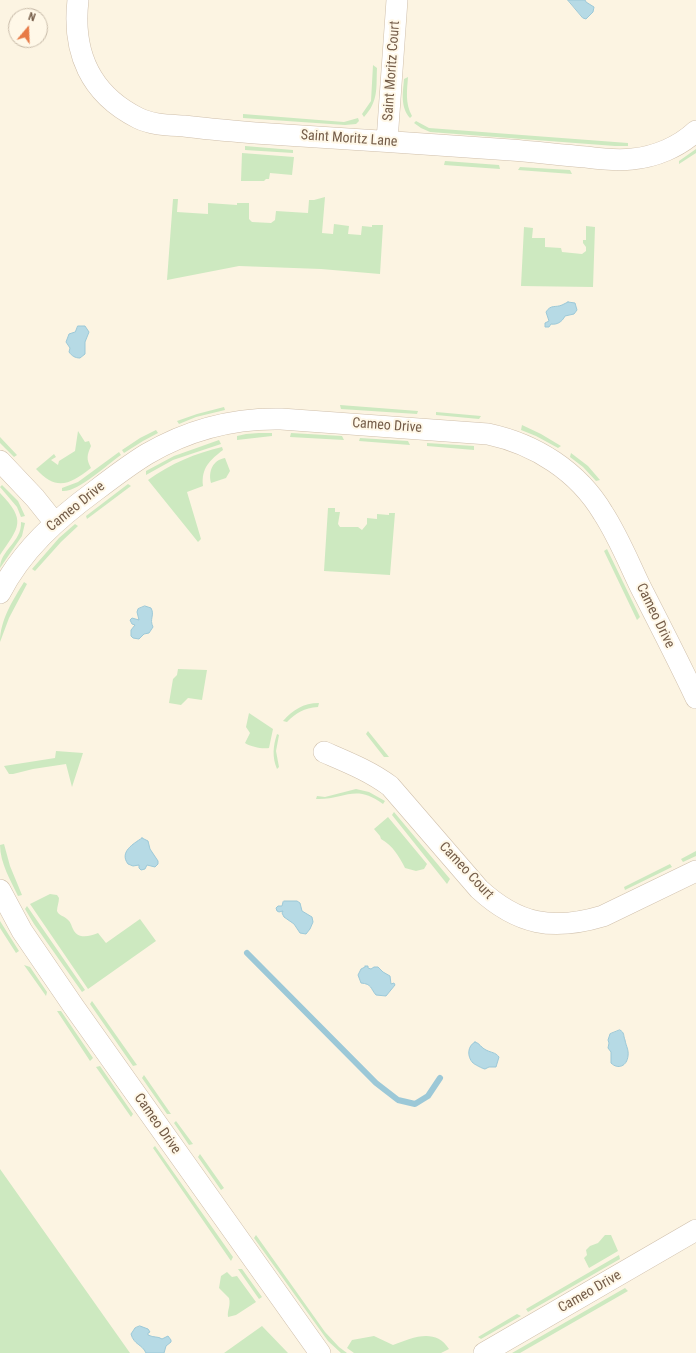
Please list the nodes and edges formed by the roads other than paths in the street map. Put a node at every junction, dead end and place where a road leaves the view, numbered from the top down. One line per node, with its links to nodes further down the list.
1 (78, 0): 4 (street, Saint Moritz Lane)
2 (397, 0): 4 (street, Saint Moritz Court)
3 (696, 131): 4 (street, Saint Moritz Lane)
4 (387, 141)
5 (0, 461): 6 (street)
6 (55, 523): 7 (street, Cameo Drive); 8 (street, Cameo Drive)
7 (0, 593)
8 (696, 698)
9 (324, 752): 10 (street, Cameo Court)
10 (696, 871)
11 (0, 890): 13 (street, Cameo Drive)
12 (696, 1230): 14 (street, Cameo Drive)
13 (320, 1353)
14 (484, 1353)

